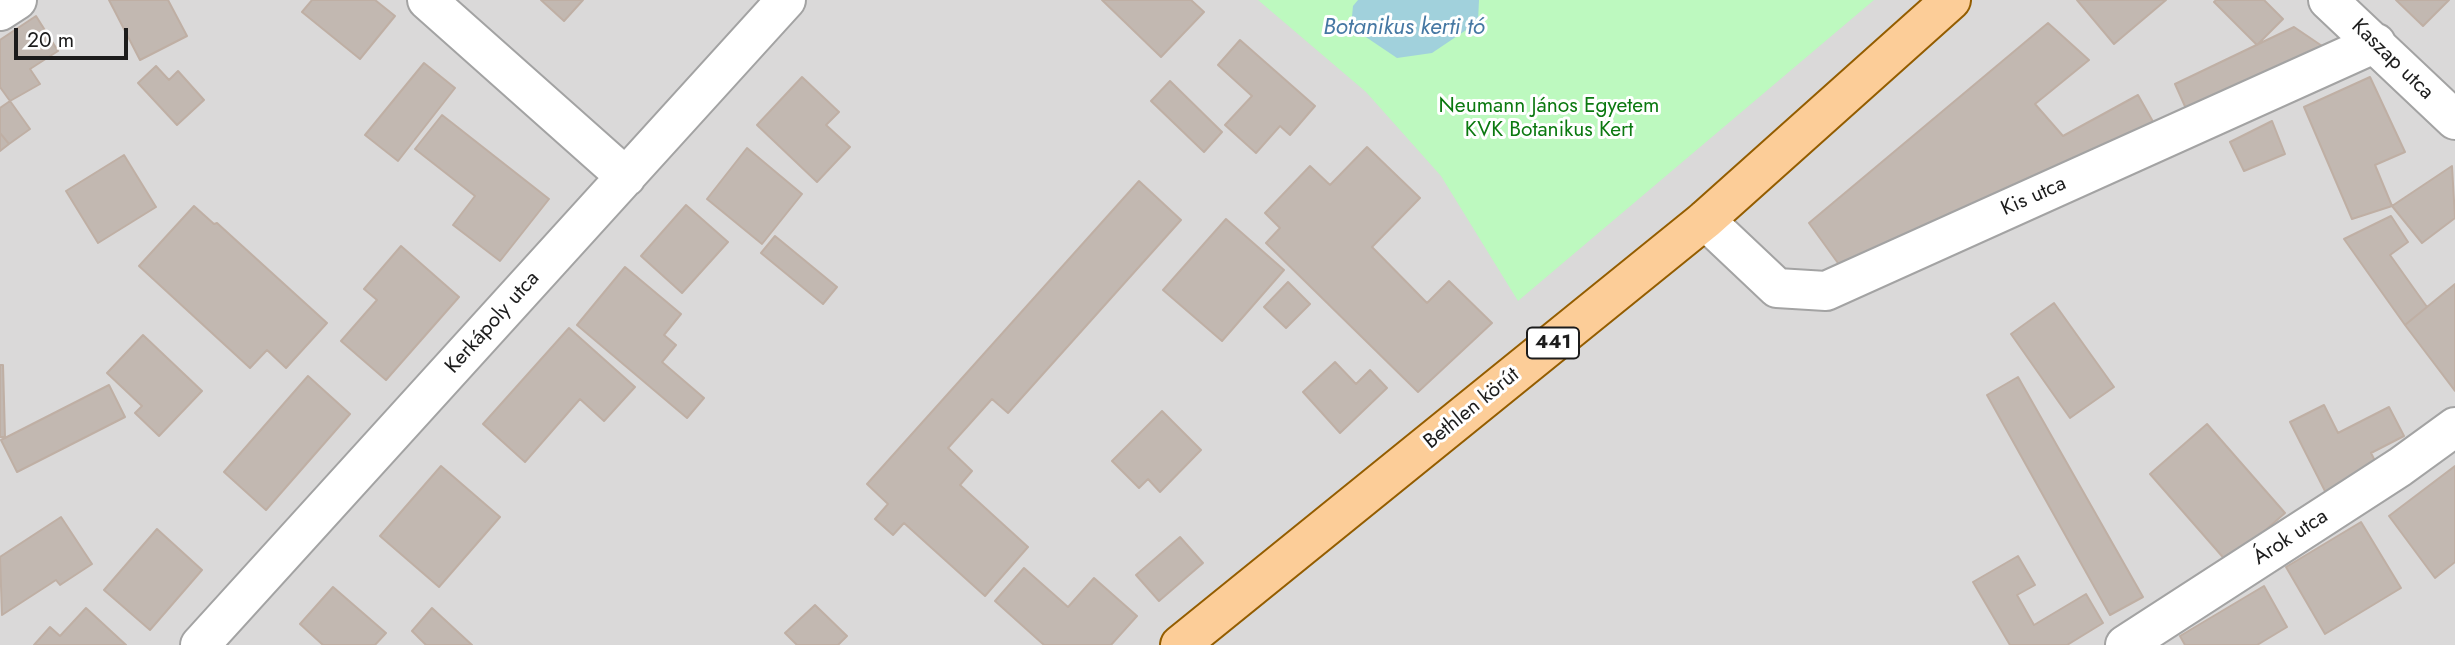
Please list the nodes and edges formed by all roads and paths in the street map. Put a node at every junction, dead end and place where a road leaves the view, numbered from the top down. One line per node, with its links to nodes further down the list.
1 (17, 0): 7 (street)
2 (427, 0): 11 (street)
3 (786, 0): 11 (street, Kerkápoly utca)
4 (1941, 0): 8 (main road)
5 (1951, 0): 8 (main road, 441)
6 (2328, 0): 9 (street, Kaszap utca)
7 (0, 11)
8 (1917, 30): 12 (main road, Bethlen körút / 441)
9 (2376, 43): 10 (street, Kaszap utca); 12 (street, Kis utca)
10 (2455, 120)
11 (626, 177): 14 (street, Kerkápoly utca)
12 (1705, 220): 15 (main road, Bethlen körút / 441)
13 (2455, 427): 16 (street, Árok utca)
14 (200, 645)
15 (1180, 645)
16 (2125, 645)

